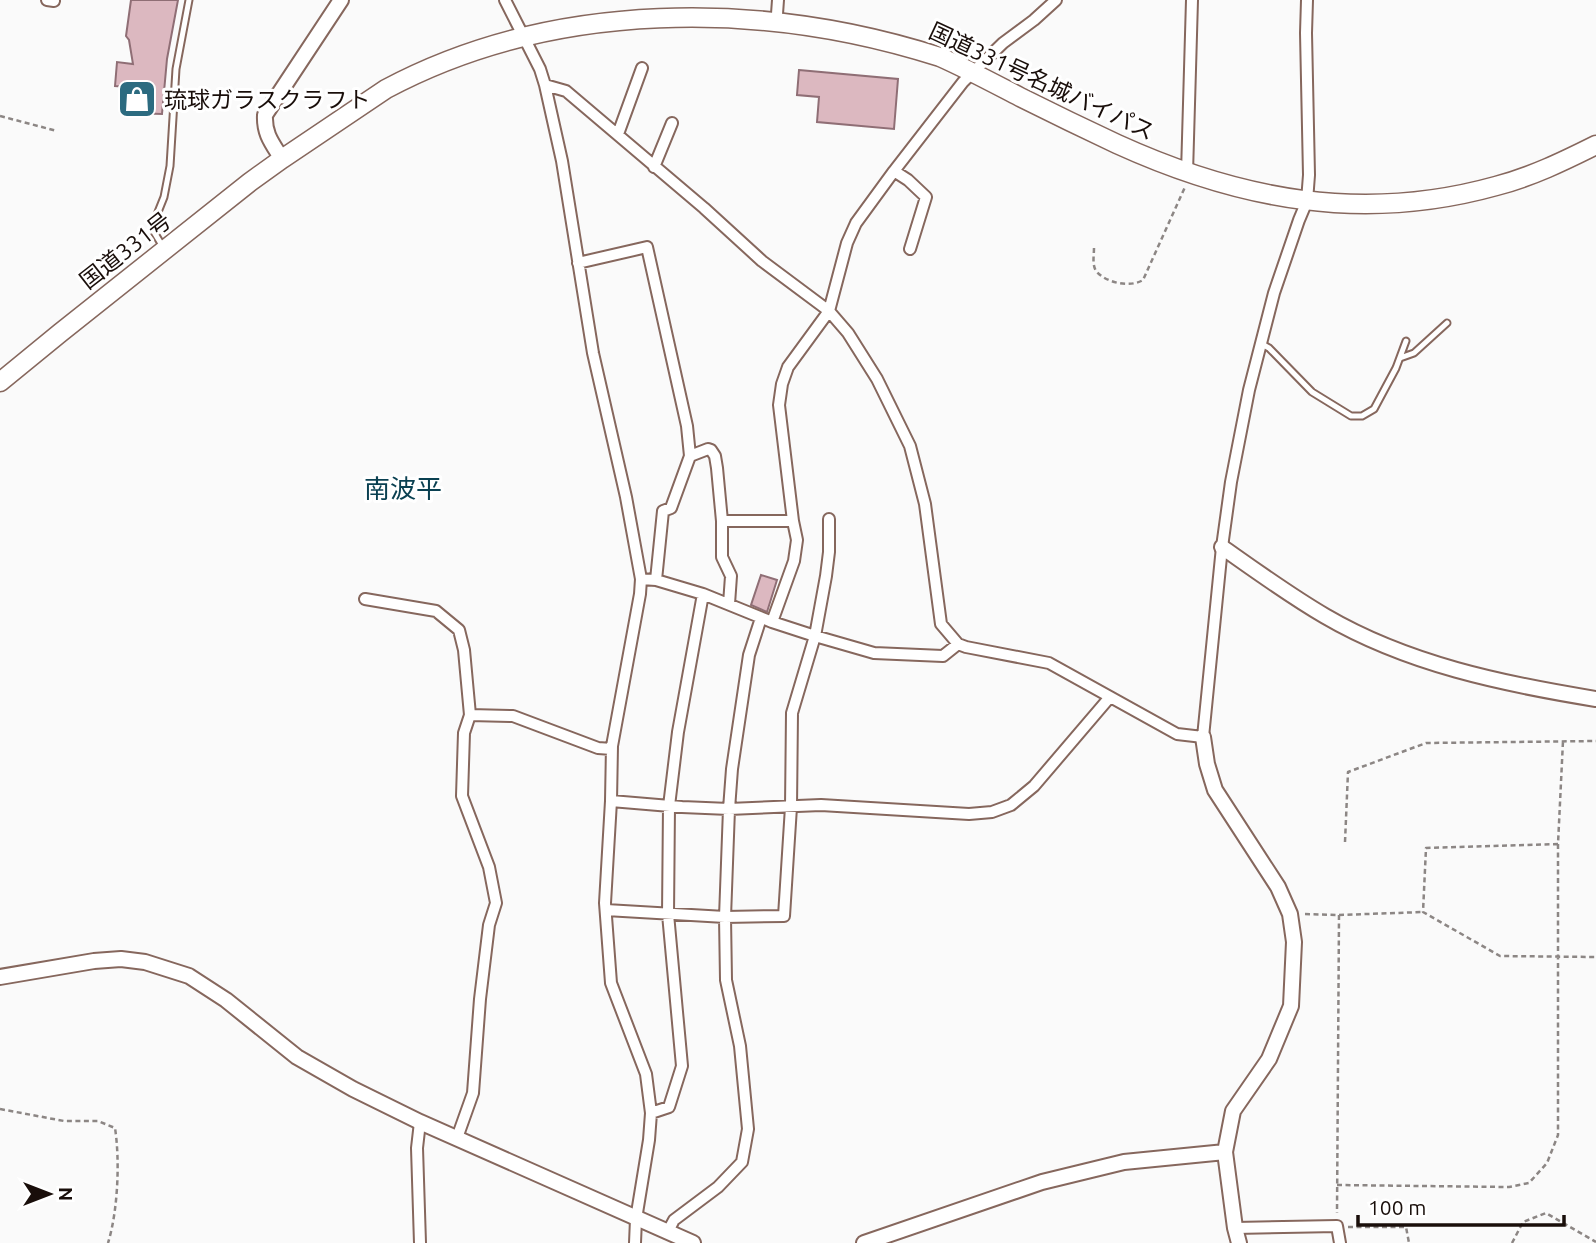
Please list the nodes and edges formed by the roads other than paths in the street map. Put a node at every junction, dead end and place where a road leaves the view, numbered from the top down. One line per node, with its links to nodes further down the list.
1 (189, 0): 21 (lane)
2 (341, 0): 15 (street)
3 (505, 0): 8 (street)
4 (1056, 0): 10 (street)
5 (1192, 0): 18 (street)
6 (1307, 0): 19 (street)
7 (778, 7): 8 (highway, 国道331号名城バイパス); 10 (highway, 国道331号名城バイパス)
8 (521, 31): 11 (street); 15 (highway, 国道331号名城バイパス)
9 (642, 68): 13 (street)
10 (973, 72): 17 (street); 18 (highway, 国道331号名城バイパス)
11 (545, 85): 13 (street); 22 (street)
12 (672, 123): 16 (street)
13 (618, 134): 16 (street)
14 (1596, 145): 19 (highway, 国道331号名城バイパス)
15 (282, 159): 21 (highway, 国道331号)
16 (654, 167): 23 (street)
17 (894, 171): 20 (street); 23 (street)
18 (1187, 173): 19 (highway, 国道331号名城バイパス)
19 (1307, 201): 26 (street)
20 (911, 249)
21 (164, 250): 28 (highway, 国道331号)
22 (578, 263): 29 (street); 34 (street)
23 (829, 311): 32 (street); 41 (street)
24 (1447, 323): 27 (lane)
25 (1406, 341): 27 (lane)
26 (1260, 343): 27 (lane); 33 (street)
27 (1400, 358)
28 (0, 382)
29 (690, 456): 31 (street); 35 (street)
30 (829, 519): 40 (street)
31 (722, 521): 32 (street); 38 (street)
32 (793, 521): 39 (street)
33 (1222, 547): 43 (street); 45 (street)
34 (641, 579): 35 (street); 46 (street)
35 (656, 580): 36 (street)
36 (703, 594): 38 (street); 48 (street)
37 (365, 599): 44 (street)
38 (729, 604): 39 (street)
39 (767, 620): 40 (street); 50 (street)
40 (815, 636): 41 (street); 49 (street)
41 (958, 644): 42 (street)
42 (1110, 697): 45 (street); 49 (street)
43 (1596, 698)
44 (470, 715): 46 (street); 57 (street)
45 (1203, 737): 58 (street)
46 (612, 749): 47 (street)
47 (611, 801): 48 (street); 51 (street)
48 (669, 806): 50 (street); 52 (street)
49 (791, 807): 50 (street); 53 (street)
50 (729, 809): 53 (street)
51 (606, 910): 52 (street); 55 (street)
52 (668, 914): 53 (street); 55 (street)
53 (724, 917): 61 (street)
54 (0, 977): 56 (street)
55 (651, 1113): 59 (street)
56 (420, 1122): 57 (street); 62 (street)
57 (457, 1138): 59 (street)
58 (1225, 1152): 60 (street); 65 (street)
59 (636, 1219): 61 (street); 63 (street)
60 (1234, 1228): 66 (street); 67 (street)
61 (667, 1233): 64 (street)
62 (420, 1243)
63 (635, 1243)
64 (693, 1243)
65 (865, 1243)
66 (1238, 1243)
67 (1340, 1243)

